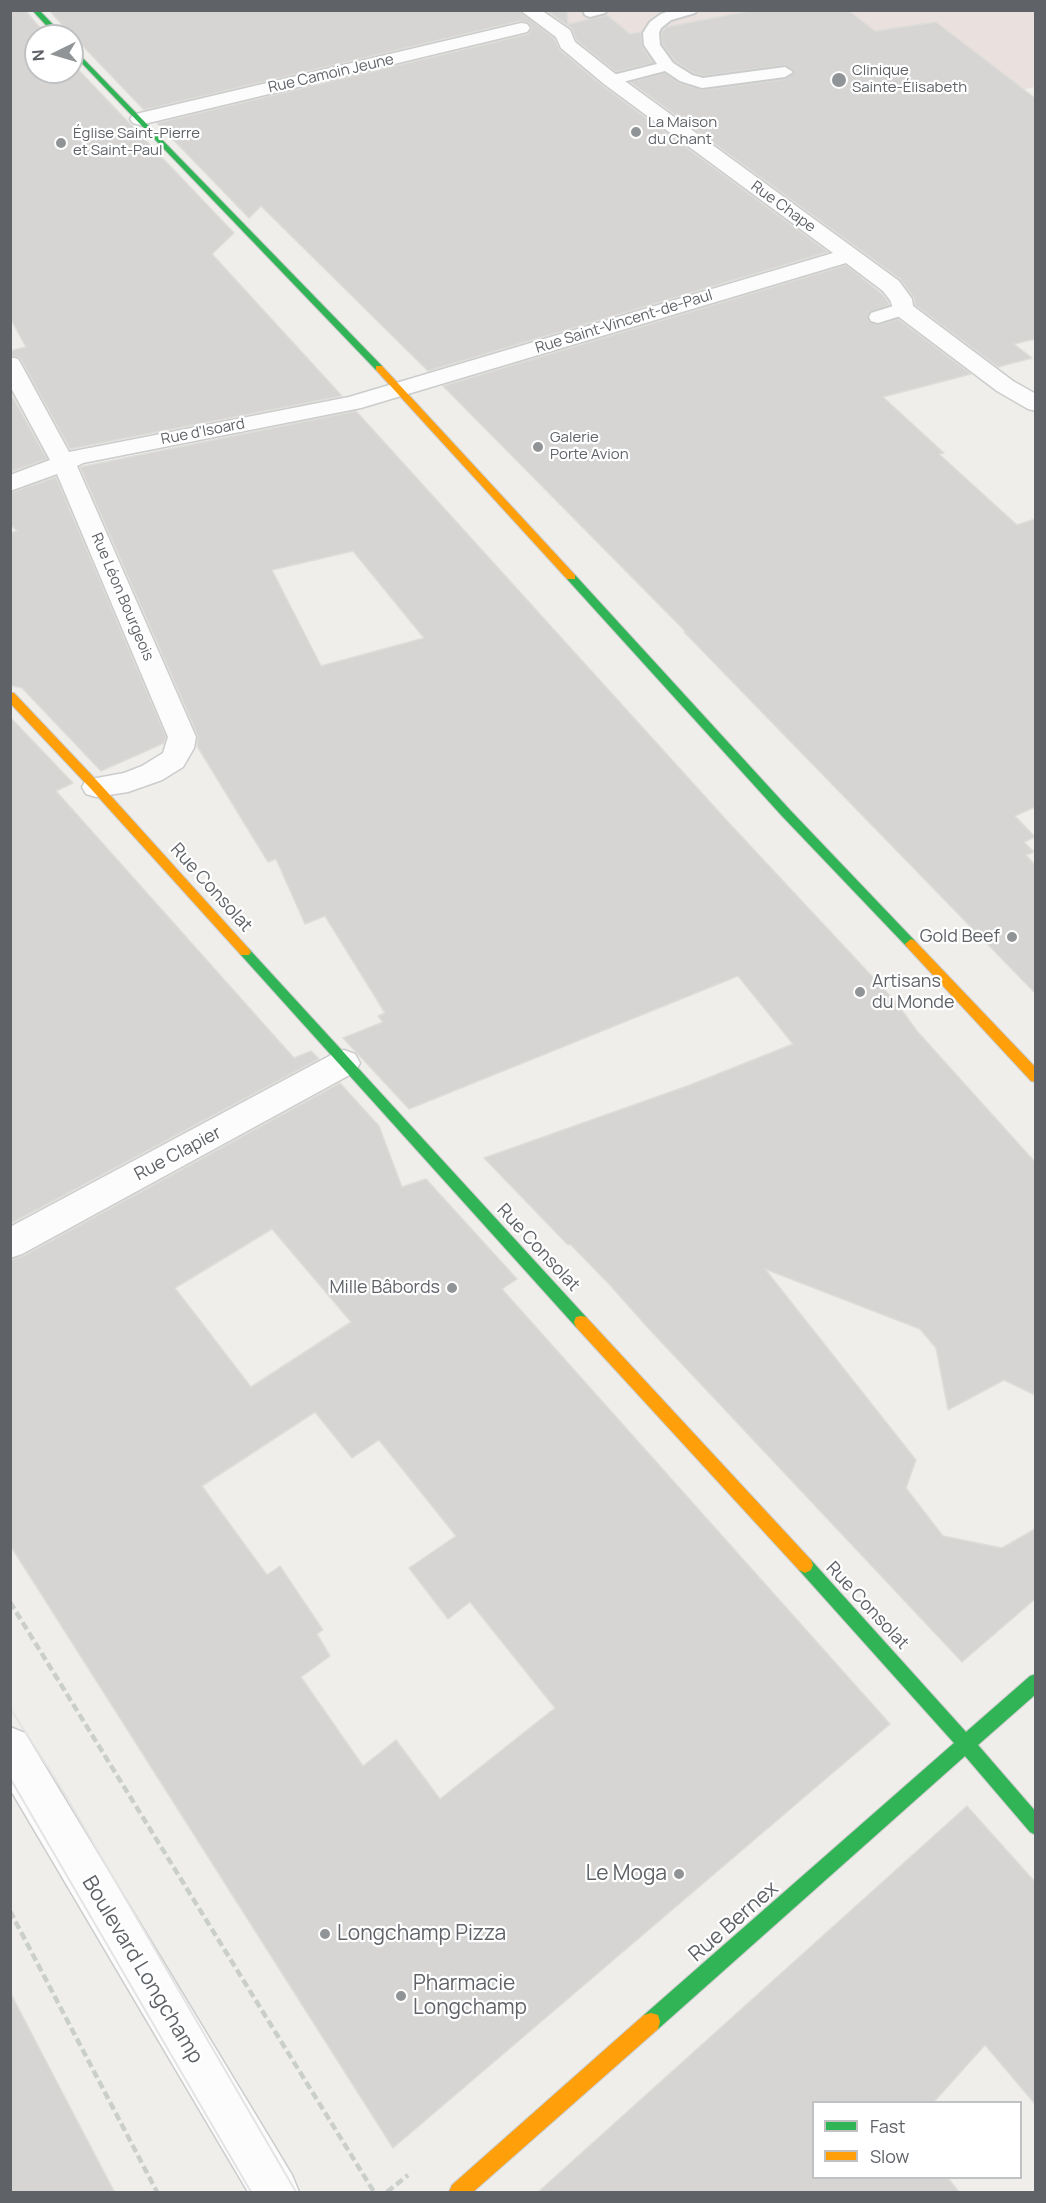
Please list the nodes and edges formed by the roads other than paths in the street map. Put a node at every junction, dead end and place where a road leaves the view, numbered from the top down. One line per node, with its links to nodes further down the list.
1 (35, 10): 4 (main road)
2 (528, 10): 9 (street, Rue Chape)
3 (690, 10): 7 (lane)
4 (48, 24)
5 (521, 28): 10 (street, Rue Camoin Jeune)
6 (84, 61): 10 (main road)
7 (667, 66): 8 (lane); 9 (lane)
8 (785, 72)
9 (611, 80): 11 (street, Rue Chape)
10 (140, 119): 15 (main road)
11 (849, 255): 12 (street, Rue Chape); 15 (street, Rue Saint-Vincent-de-Paul)
12 (903, 309): 13 (lane); 16 (street, Rue Chape)
13 (878, 317)
14 (10, 364): 17 (street, Rue Léon Bourgeois)
15 (399, 389): 17 (street, Rue d'Isoard); 22 (main road)
16 (1035, 404)
17 (63, 462): 18 (street, Rue d'Isoard); 20 (street, Rue Léon Bourgeois)
18 (10, 484)
19 (10, 696): 20 (main road, Rue Consolat)
20 (96, 787): 21 (main road, Rue Consolat)
21 (344, 1063): 23 (street, Rue Clapier); 25 (main road, Rue Consolat)
22 (1035, 1077)
23 (10, 1244)
24 (1035, 1682): 25 (main road, Rue Bernex)
25 (965, 1744): 27 (main road, Rue Consolat); 29 (main road, Rue Bernex)
26 (10, 1748): 28 (street, Boulevard Longchamp)
27 (1035, 1826)
28 (275, 2193)
29 (459, 2193)

